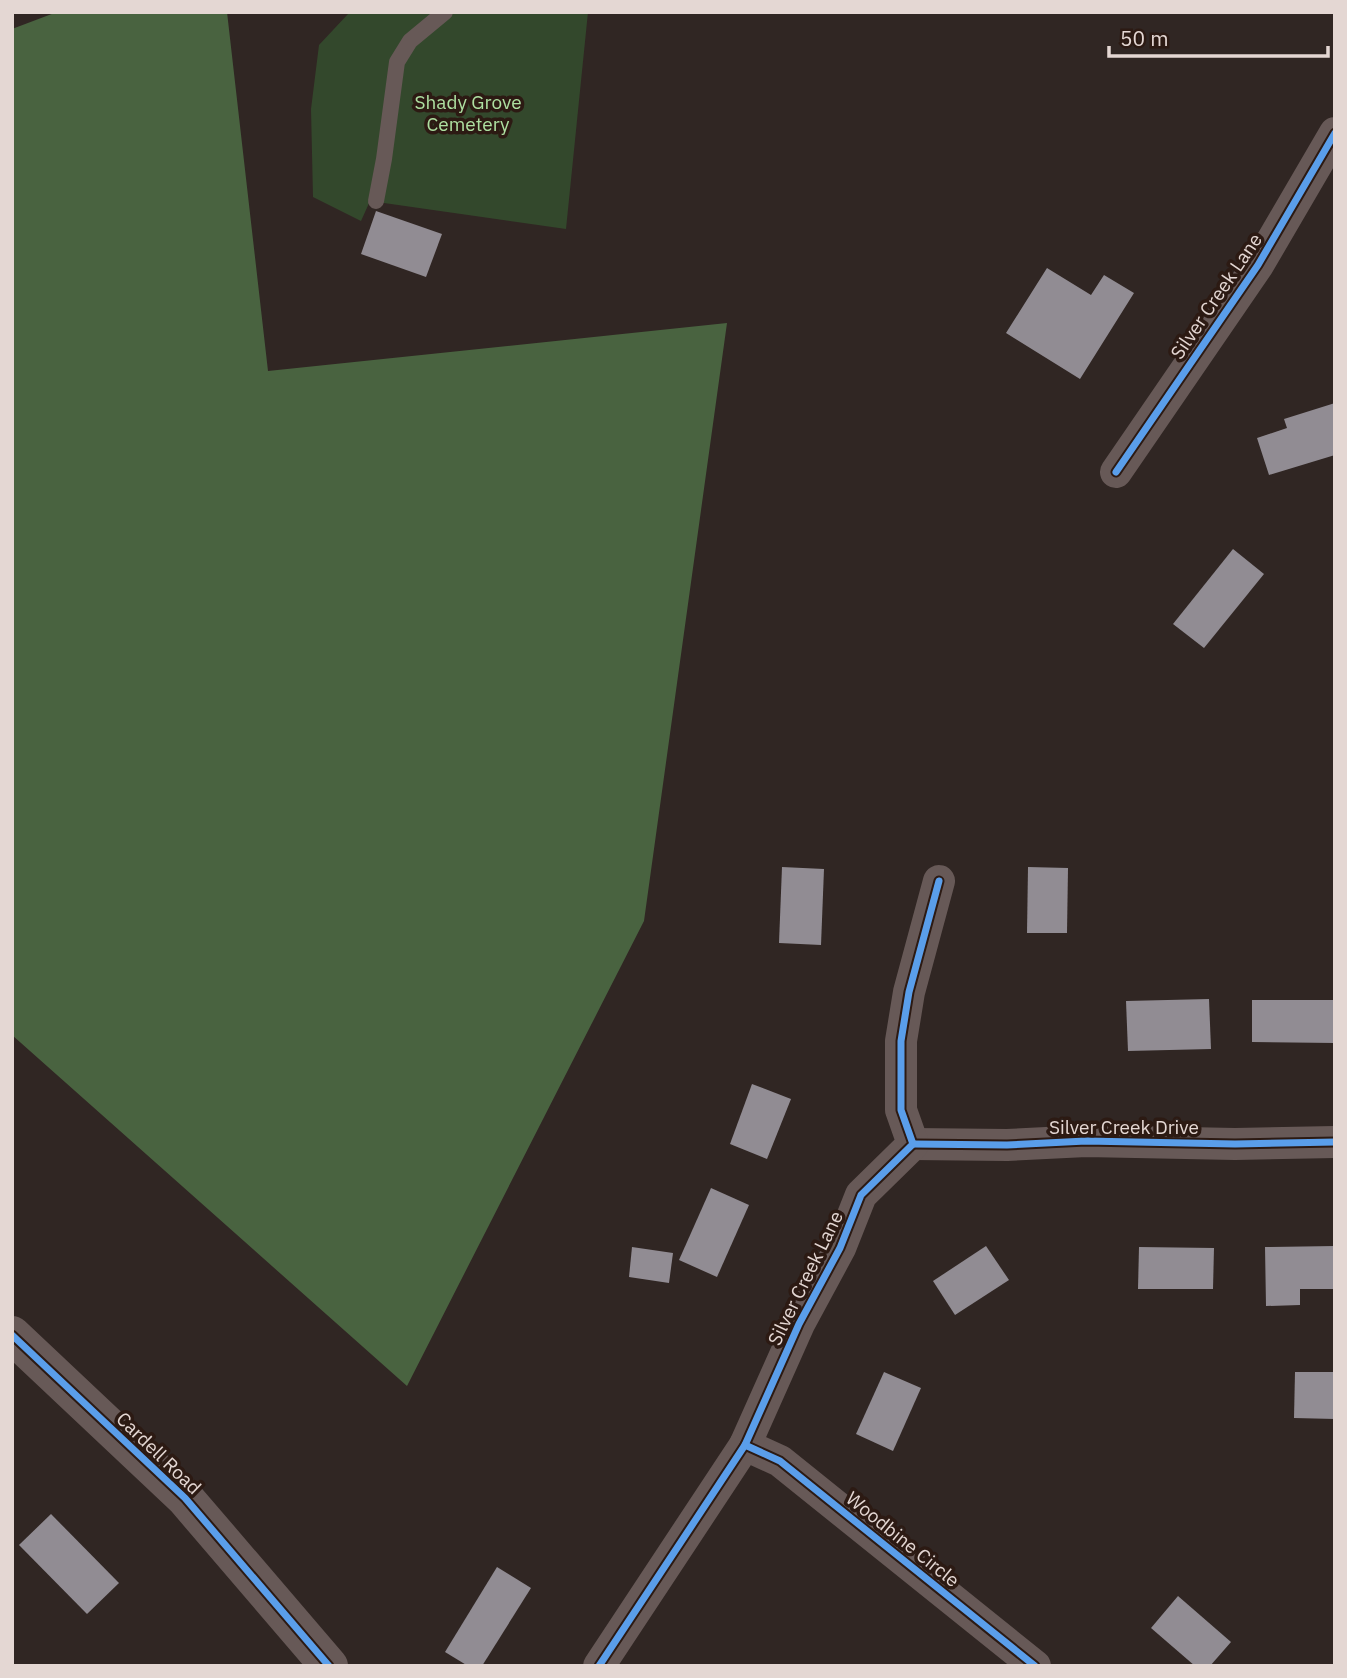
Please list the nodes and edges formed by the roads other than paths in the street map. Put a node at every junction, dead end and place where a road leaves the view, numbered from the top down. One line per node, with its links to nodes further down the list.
1 (445, 12): 3 (lane)
2 (1335, 133): 4 (street, Silver Creek Lane)
3 (376, 201)
4 (1116, 472)
5 (939, 881): 7 (street)
6 (1335, 1142): 7 (street, Silver Creek Drive)
7 (913, 1144): 9 (street, Silver Creek Lane)
8 (12, 1335): 10 (street, Cardell Road)
9 (745, 1445): 11 (street, Silver Creek Lane); 12 (street, Woodbine Circle)
10 (329, 1666)
11 (599, 1666)
12 (1035, 1666)

